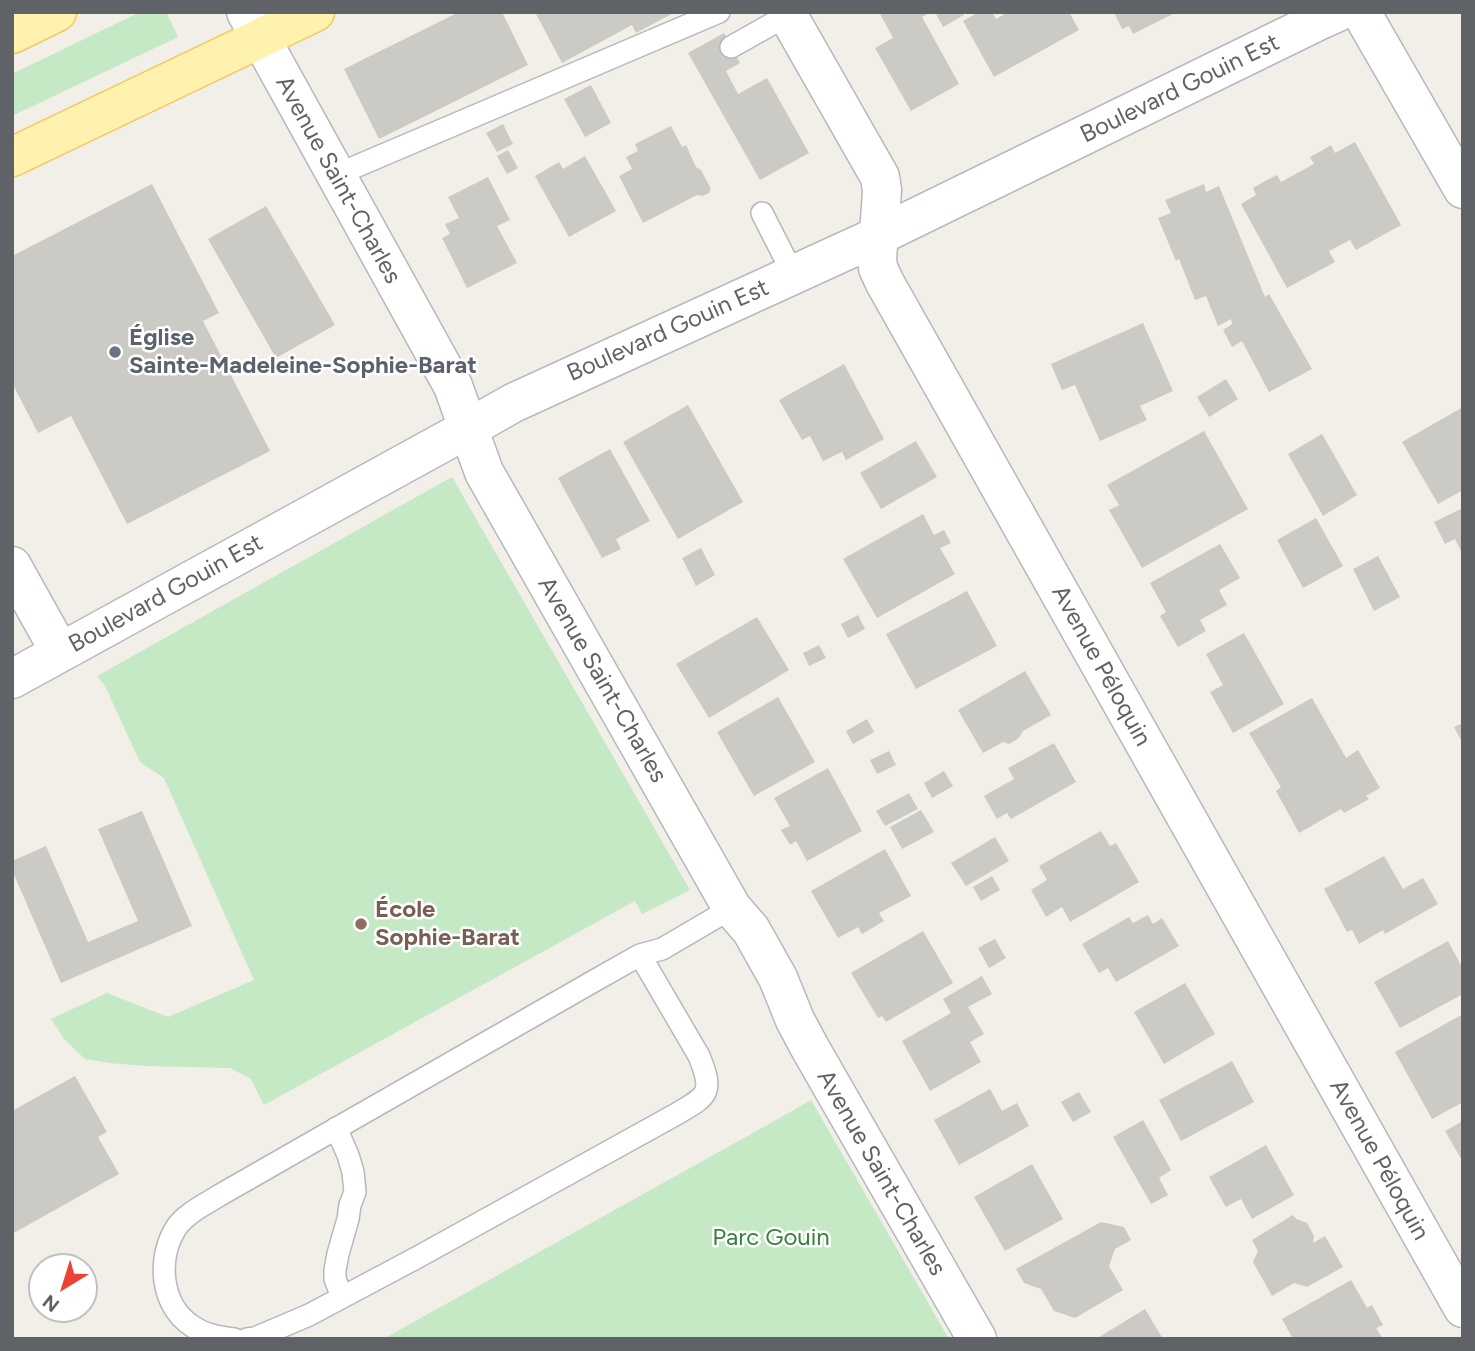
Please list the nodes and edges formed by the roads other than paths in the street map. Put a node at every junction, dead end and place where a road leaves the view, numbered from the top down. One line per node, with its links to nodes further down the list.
1 (57, 12): 8 (main road)
2 (314, 12): 7 (main road)
3 (719, 12): 11 (lane)
4 (1338, 12): 14 (street, Boulevard Gouin Est)
5 (1361, 12): 12 (street)
6 (787, 14): 9 (lane); 14 (street, Avenue Péloquin)
7 (253, 25): 10 (main road); 11 (street, Avenue Saint-Charles)
8 (12, 34)
9 (731, 47)
10 (12, 157)
11 (336, 175): 16 (street, Avenue Saint-Charles)
12 (1463, 189)
13 (762, 213): 15 (lane)
14 (878, 236): 15 (street, Boulevard Gouin Est); 24 (street, Avenue Péloquin)
15 (793, 274): 16 (street, Boulevard Gouin Est)
16 (469, 428): 18 (street, Boulevard Gouin Est); 20 (street, Avenue Saint-Charles)
17 (12, 566): 18 (street)
18 (60, 652): 19 (street, Boulevard Gouin Est)
19 (12, 679)
20 (732, 908): 21 (lane); 27 (street, Avenue Saint-Charles)
21 (640, 955): 22 (lane); 23 (lane)
22 (336, 1128): 23 (lane); 26 (lane)
23 (342, 1297): 25 (lane)
24 (1463, 1308)
25 (258, 1337)
26 (234, 1339)
27 (977, 1339)

